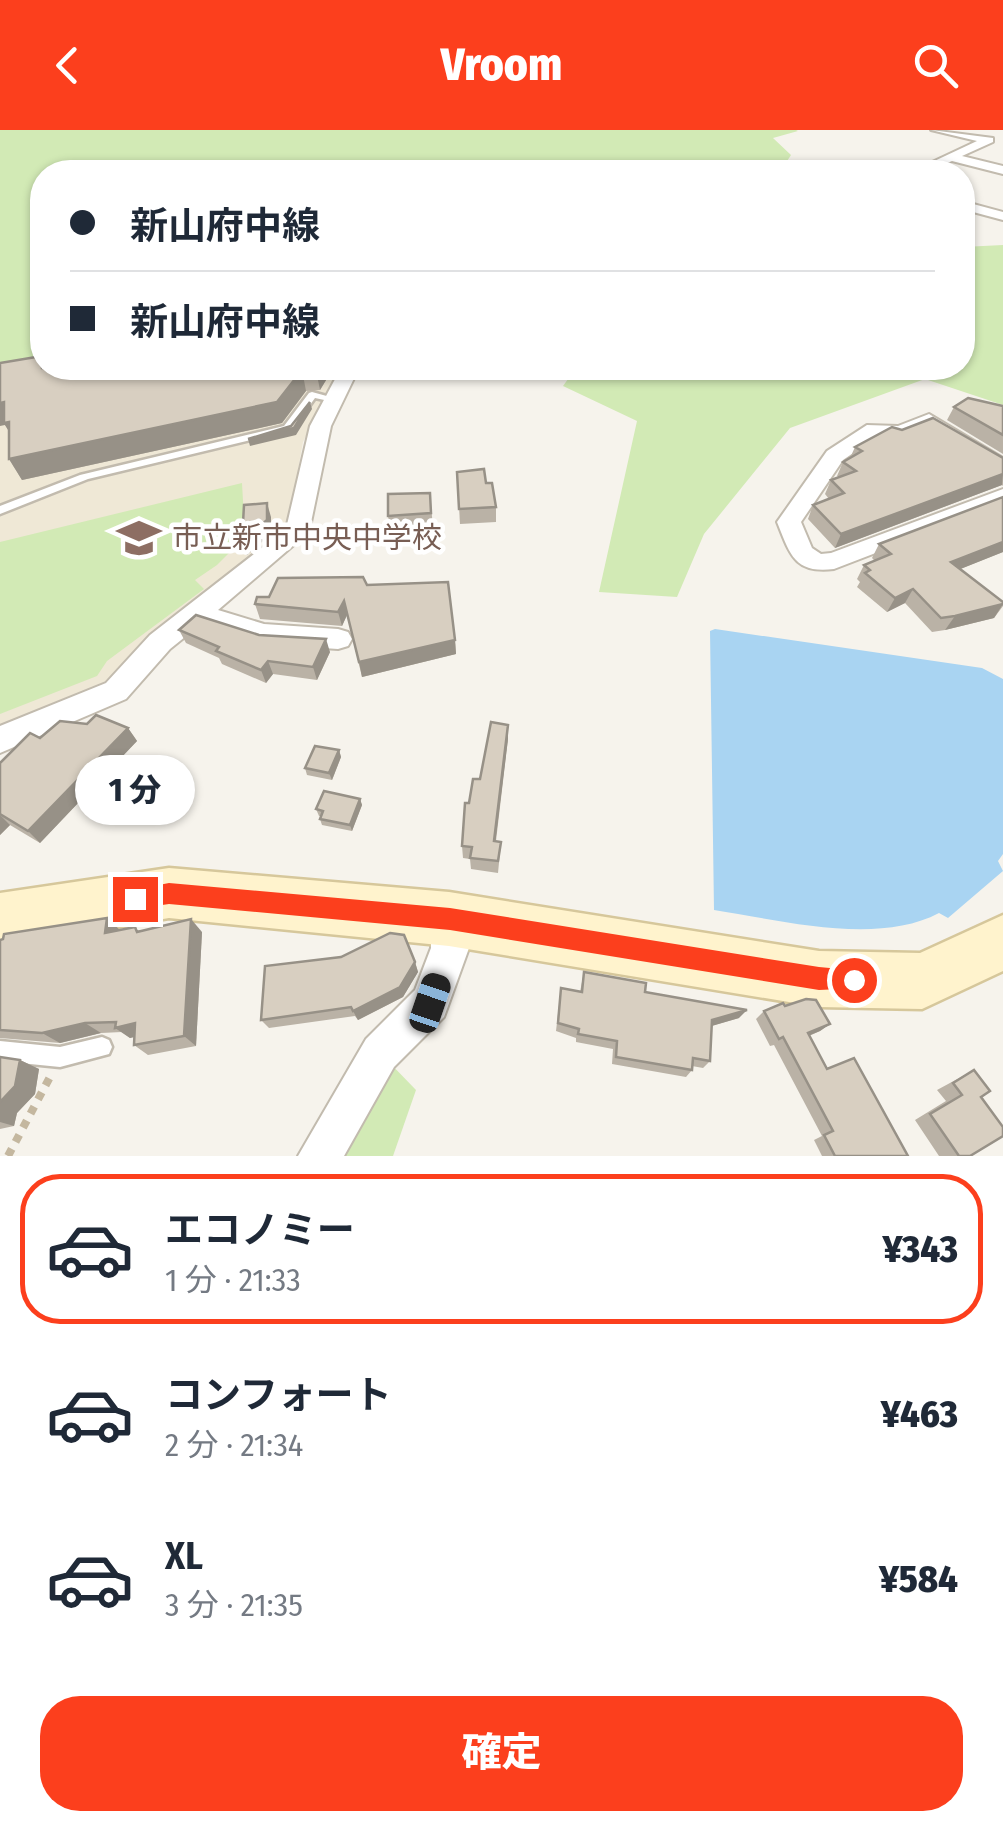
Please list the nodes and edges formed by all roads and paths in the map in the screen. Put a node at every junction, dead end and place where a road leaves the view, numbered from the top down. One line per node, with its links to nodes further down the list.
1 (936, 130): 2 (street)
2 (996, 141): 3 (street)
3 (970, 149): 4 (street); 5 (street)
4 (1003, 157)
5 (950, 158): 6 (street); 7 (street)
6 (945, 160)
7 (959, 160)
8 (975, 164): 9 (street)
9 (1003, 170)
10 (975, 208): 11 (street)
11 (1003, 216)
12 (342, 380): 13 (street)
13 (329, 398): 16 (lane); 17 (street)
14 (1003, 468): 15 (street)
15 (1003, 496)
16 (0, 510)
17 (198, 613): 18 (street); 19 (street)
18 (338, 639)
19 (0, 740)
20 (450, 919): 21 (main road); 22 (main road); 27 (street)
21 (0, 920)
22 (1003, 942)
23 (102, 1047): 25 (lane)
24 (0, 1052): 25 (lane)
25 (60, 1057): 26 (path)
26 (8, 1156)
27 (320, 1156)

